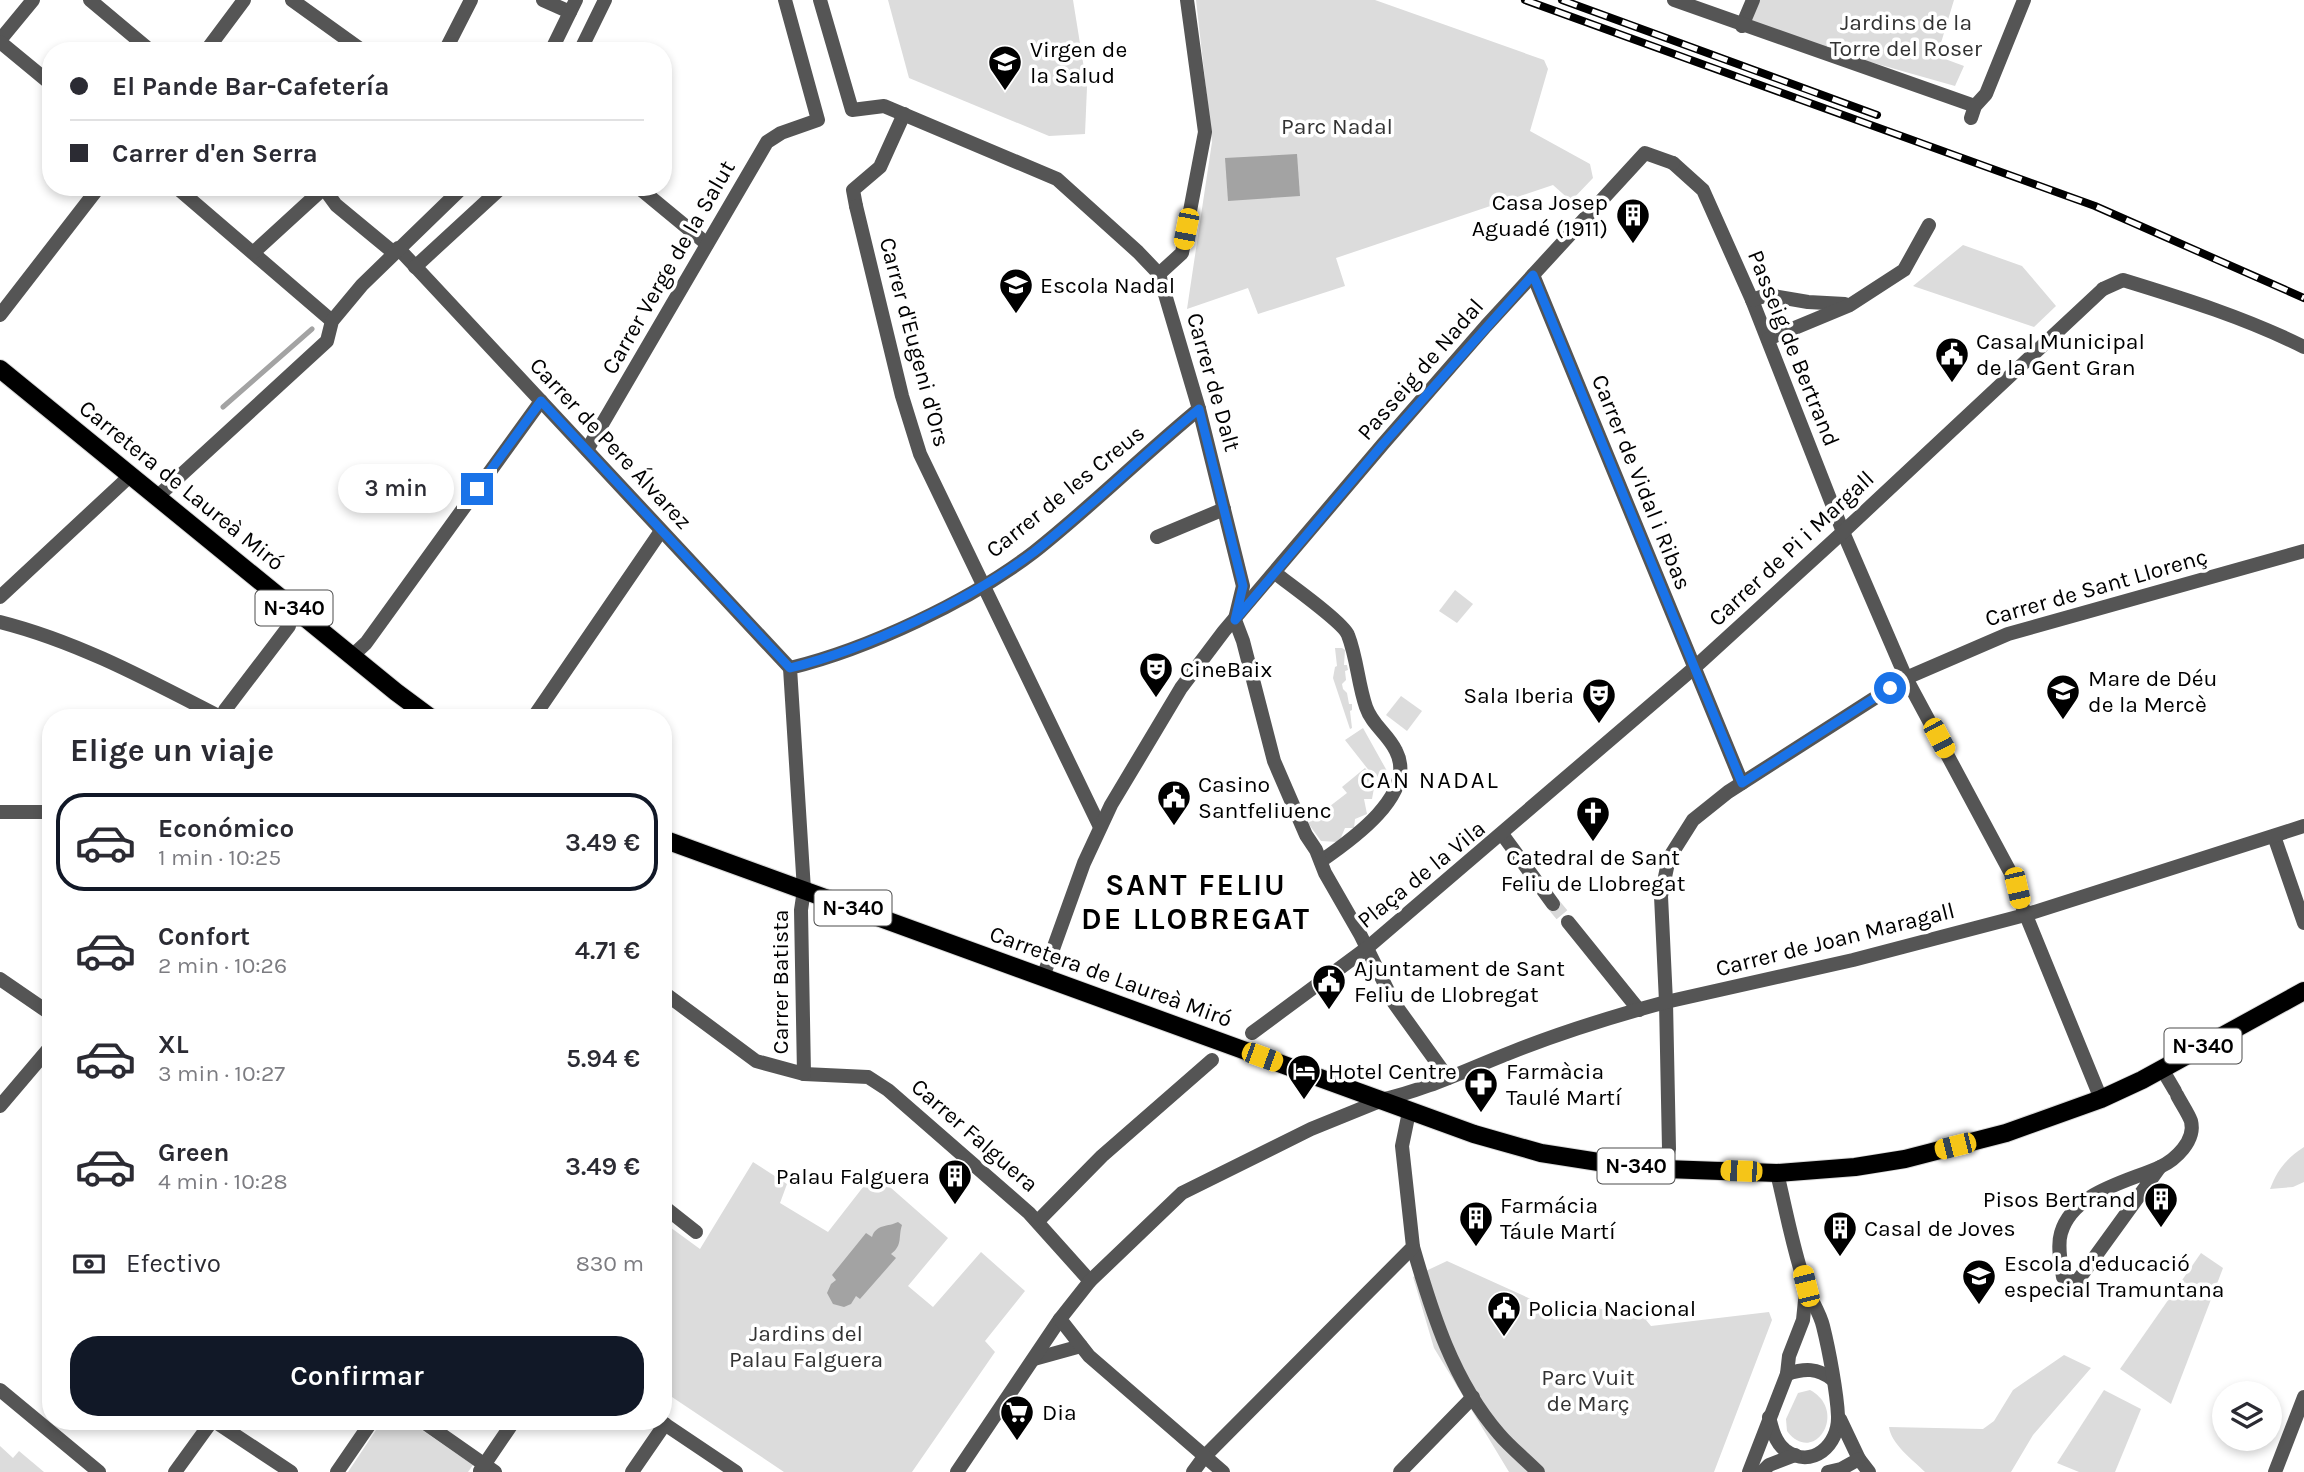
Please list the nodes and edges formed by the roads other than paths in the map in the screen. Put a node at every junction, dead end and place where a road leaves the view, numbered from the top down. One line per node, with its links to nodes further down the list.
1 (33, 0): 16 (street)
2 (90, 0): 17 (street)
3 (244, 0): 18 (street)
4 (292, 0): 19 (street)
5 (471, 0): 20 (street)
6 (543, 0): 14 (street)
7 (605, 0): 22 (street)
8 (785, 0): 34 (street, Carrer Verge de la Salut)
9 (820, 0): 24 (street)
10 (1187, 0): 38 (street)
11 (1674, 0): 15 (street)
12 (1753, 0): 15 (street)
13 (2024, 0): 15 (street)
14 (573, 6): 21 (street)
15 (1742, 26)
16 (0, 41): 23 (street)
17 (140, 42)
18 (213, 42)
19 (350, 42)
20 (449, 42)
21 (555, 42)
22 (584, 42)
23 (42, 76)
24 (904, 114): 38 (street); 58 (street, Carrer d'Eugeni d'Ors)
25 (1673, 163): 39 (street, Passeig de Nadal); 40 (street, Passeig de Bertrand)
26 (92, 196): 42 (street)
27 (187, 196): 36 (street)
28 (315, 196): 36 (street)
29 (330, 196): 35 (street, Carrer de Pere Álvarez)
30 (453, 196): 35 (street)
31 (492, 196): 37 (street)
32 (649, 196): 34 (street)
33 (1929, 225): 41 (street)
34 (706, 244): 49 (street, Carrer Verge de la Salut)
35 (396, 250): 37 (street, Carrer de Pere Álvarez); 43 (street)
36 (254, 252): 43 (street)
37 (415, 267): 47 (street, Carrer de Pere Álvarez)
38 (1159, 274): 48 (street, Carrer de Dalt)
39 (1533, 275): 57 (street, Passeig de Nadal); 65 (street, Carrer de Vidal i Ribas)
40 (1752, 300): 41 (street); 44 (street, Passeig de Bertrand)
41 (1850, 305): 44 (street)
42 (0, 315)
43 (332, 321): 51 (street)
44 (1768, 339): 54 (street, Passeig de Bertrand)
45 (2304, 347): 54 (street, Carrer de Pi i Margall)
46 (0, 369): 50 (main road, Carretera de Laureà Miró / N-340)
47 (541, 401): 49 (street, Carrer de Pere Álvarez); 63 (street)
48 (1199, 409): 52 (street, Carrer de Dalt); 58 (street, Carrer de les Creus)
49 (587, 450): 53 (street, Carrer de Pere Álvarez)
50 (131, 475): 51 (main road, Carretera de Laureà Miró / N-340); 59 (street)
51 (157, 497): 63 (main road, Carretera de Laureà Miró / N-340)
52 (1224, 509): 55 (street); 60 (street, Carrer de Dalt)
53 (661, 531): 64 (street, Carrer de Pere Álvarez); 70 (street)
54 (1843, 532): 65 (street, Carrer de Pi i Margall); 66 (street, Passeig de Bertrand)
55 (1157, 537)
56 (2304, 551): 66 (street, Carrer de Sant Llorenç)
57 (1275, 573): 60 (street, Passeig de Nadal); 79 (street)
58 (984, 584): 64 (street, Carrer de les Creus); 75 (street, Carrer d'Eugeni d'Ors)
59 (0, 597)
60 (1235, 620): 75 (street, Passeig de Nadal); 79 (street)
61 (0, 622): 67 (street)
62 (289, 626): 68 (street)
63 (352, 656): 69 (main road, Carretera de Laureà Miró / N-340)
64 (790, 668): 80 (street, Carrer Batista)
65 (1694, 668): 71 (street, Carrer de Vidal i Ribas); 76 (street, Carrer de Pi i Margall)
66 (1906, 678): 71 (street, Carrer de Sant Llorenç); 82 (street, Passeig de Bertrand)
67 (213, 709)
68 (228, 709)
69 (420, 709)
70 (539, 709)
71 (1742, 783): 90 (street, Carrer de Sant Llorenç)
72 (0, 812): 73 (street)
73 (42, 812)
74 (2304, 825): 77 (street, Carrer de Joan Maragall)
75 (1100, 827): 86 (street, Passeig de Nadal)
76 (1502, 834): 81 (street, Plaça de la Vila); 85 (street, Plaça de la Vila)
77 (2274, 836): 82 (street, Carrer de Joan Maragall); 84 (street)
78 (672, 842): 80 (main road, Carretera de Laureà Miró / N-340)
79 (1321, 861): 85 (street)
80 (804, 890): 86 (main road, Carretera de Laureà Miró / N-340); 97 (street, Carrer Batista)
81 (1553, 904)
82 (2025, 915): 90 (street, Carrer de Joan Maragall); 99 (street, Passeig de Bertrand)
83 (1569, 922): 92 (street)
84 (2304, 923)
85 (1367, 948): 93 (street); 98 (street)
86 (1043, 977): 100 (main road, Carretera de Laureà Miró / N-340)
87 (0, 979): 91 (street)
88 (2304, 991): 96 (main road, Carretera de Laureà Miró / N-340)
89 (672, 999): 97 (street, Carrer Falguera)
90 (1666, 1002): 92 (street, Carrer de Joan Maragall); 104 (street, Carrer de Sant Llorenç)
91 (42, 1008)
92 (1639, 1010): 98 (street, Carrer de Joan Maragall)
93 (1252, 1033)
94 (42, 1057): 101 (street)
95 (1212, 1060): 107 (street)
96 (2162, 1069): 99 (main road, Carretera de Laureà Miró / N-340); 103 (street)
97 (804, 1074): 107 (street, Carrer Falguera)
98 (1448, 1078): 100 (street, Carrer de Joan Maragall)
99 (2101, 1099): 105 (main road, Carretera de Laureà Miró / N-340)
100 (1380, 1101): 102 (main road, Carretera de Laureà Miró / N-340); 110 (street, Carrer de Joan Maragall)
101 (0, 1106)
102 (1409, 1112): 104 (main road, Carretera de Laureà Miró / N-340); 109 (street)
103 (2160, 1167): 103 (street)
104 (1665, 1169): 105 (main road, Carretera de Laureà Miró / N-340)
105 (1777, 1172): 111 (street)
106 (672, 1213): 108 (street)
107 (1038, 1221): 110 (street, Carrer Falguera)
108 (696, 1232)
109 (1413, 1247): 118 (street); 132 (street)
110 (1090, 1282): 112 (street, Carrer de Joan Maragall)
111 (1806, 1286): 115 (street); 116 (street)
112 (1060, 1320): 113 (street); 114 (street, Carrer de Joan Maragall)
113 (1080, 1346): 114 (street); 132 (street)
114 (1034, 1359): 141 (street, Carrer de Joan Maragall)
115 (1787, 1374): 116 (street); 121 (street)
116 (1832, 1379): 120 (street)
117 (0, 1390): 122 (street)
118 (1474, 1397): 144 (street); 145 (street)
119 (2304, 1397): 149 (street)
120 (1838, 1415): 131 (street); 133 (street)
121 (1769, 1417): 131 (street); 146 (street)
122 (42, 1425)
123 (672, 1428): 140 (street)
124 (48, 1430): 135 (street)
125 (206, 1430): 136 (street)
126 (227, 1430): 137 (street)
127 (367, 1430): 138 (street)
128 (434, 1430): 134 (street)
129 (509, 1430): 134 (street)
130 (658, 1430): 139 (street)
131 (1800, 1456): 133 (street); 147 (street)
132 (1204, 1457): 142 (street); 143 (street)
133 (1859, 1459): 148 (street)
134 (486, 1469)
135 (99, 1472)
136 (174, 1472)
137 (290, 1472)
138 (337, 1472)
139 (632, 1472)
140 (736, 1472)
141 (957, 1472)
142 (1193, 1472)
143 (1223, 1472)
144 (1400, 1472)
145 (1538, 1472)
146 (1749, 1472)
147 (1762, 1472)
148 (1869, 1472)
149 (2275, 1472)

